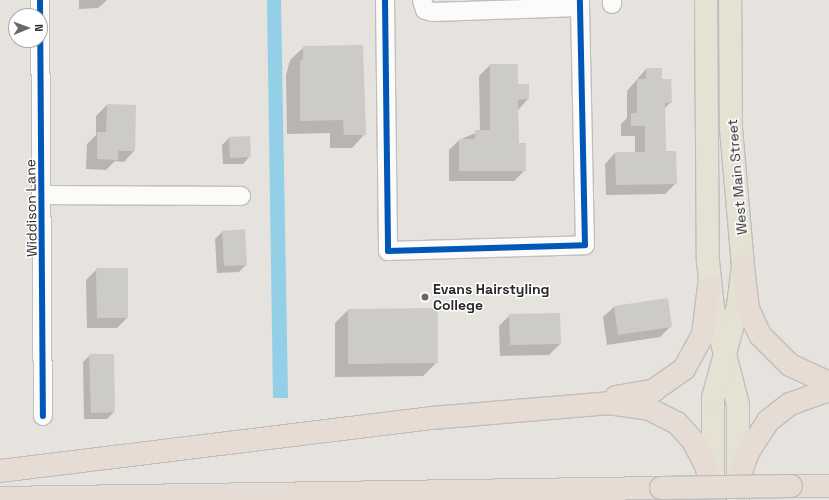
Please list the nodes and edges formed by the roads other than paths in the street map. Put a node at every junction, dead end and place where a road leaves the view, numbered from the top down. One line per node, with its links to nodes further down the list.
1 (40, 0): 7 (street, Widdison Lane)
2 (385, 0): 6 (street)
3 (422, 0): 6 (street)
4 (706, 0): 10 (main road, West Main Street)
5 (730, 0): 9 (main road, West Main Street)
6 (580, 4)
7 (43, 194): 8 (street); 15 (street, Widdison Lane)
8 (241, 196)
9 (743, 266): 11 (main road, West Main Street); 12 (highway)
10 (709, 286): 11 (main road, West Main Street); 14 (highway)
11 (725, 352): 18 (main road, West Main Street); 20 (main road, West Main Street)
12 (829, 383)
13 (829, 390): 18 (highway)
14 (570, 404): 16 (highway); 20 (highway)
15 (43, 416)
16 (0, 471)
17 (829, 486): 19 (highway, bridge)
18 (738, 490)
19 (0, 498)
20 (714, 500)

